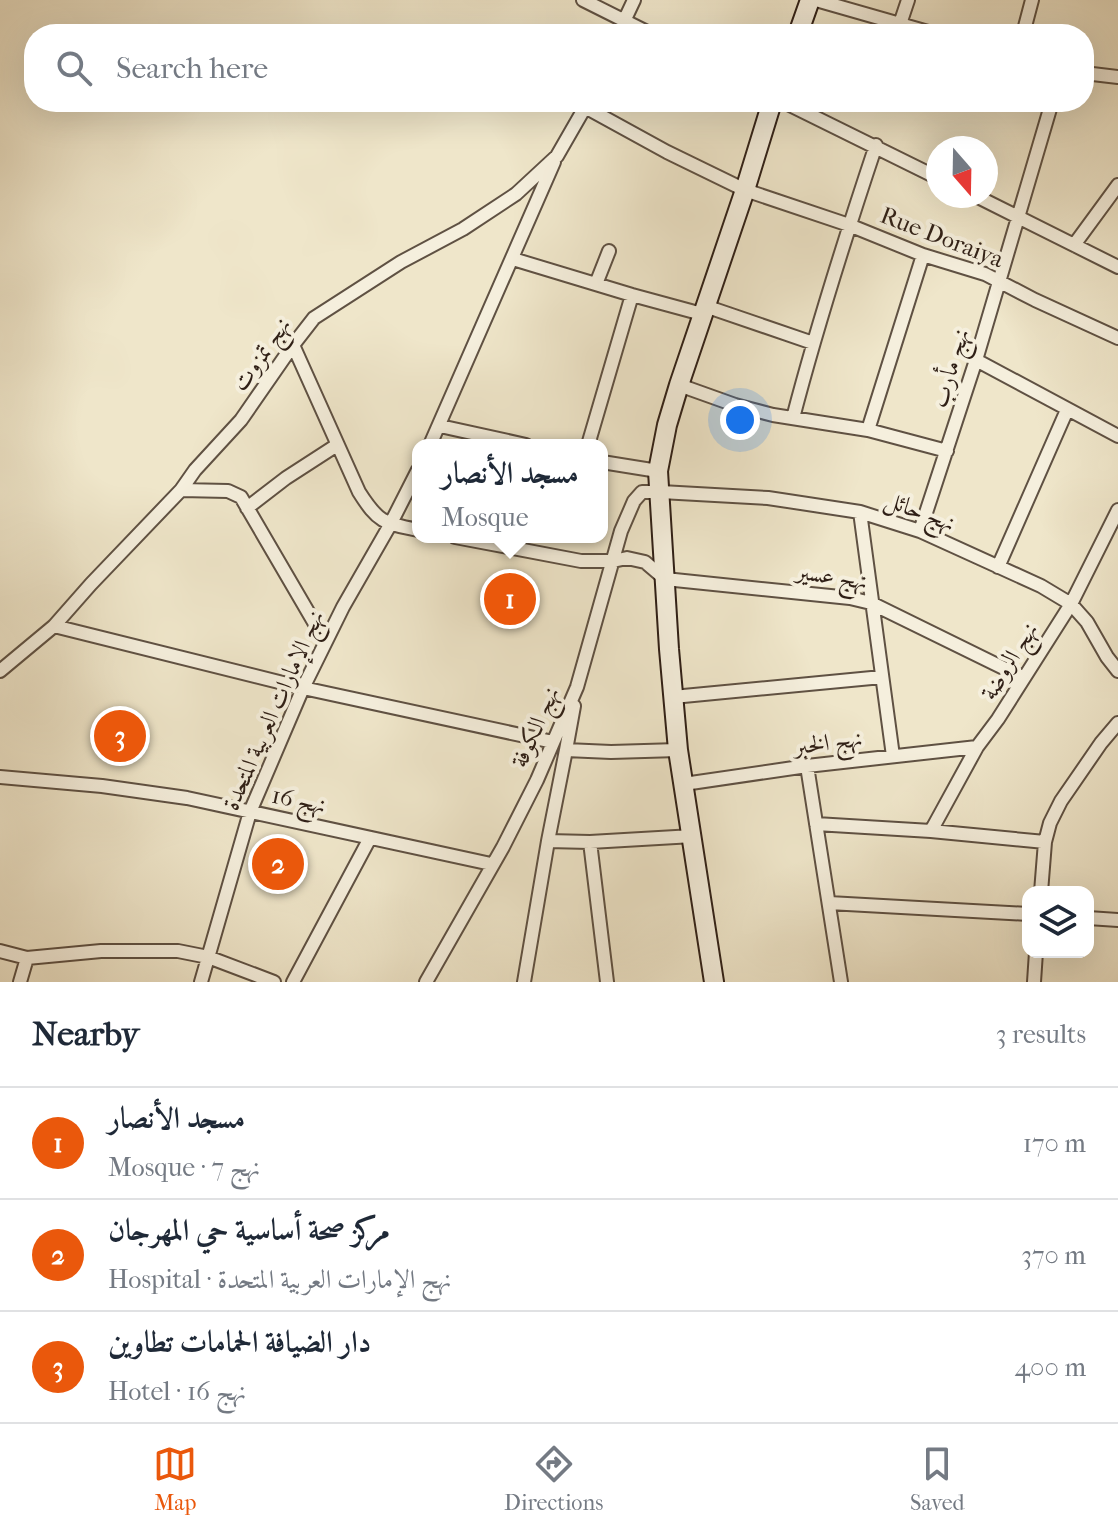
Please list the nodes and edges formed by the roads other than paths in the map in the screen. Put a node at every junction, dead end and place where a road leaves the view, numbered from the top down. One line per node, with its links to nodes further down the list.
1 (583, 0): 6 (street)
2 (634, 0): 6 (street)
3 (813, 0): 9 (main road); 10 (street)
4 (908, 0): 10 (street)
5 (1032, 0): 11 (street)
6 (624, 20): 7 (street); 8 (street)
7 (622, 24)
8 (632, 24)
9 (802, 24)
10 (900, 24)
11 (1026, 24)
12 (1094, 74): 13 (street)
13 (1118, 77)
14 (582, 112): 20 (street, نهج تمزوت)
15 (600, 112): 23 (street, Rue Doraiya)
16 (769, 112): 23 (main road)
17 (805, 112): 19 (street)
18 (1049, 112): 25 (street, نهج مأرب)
19 (876, 146): 21 (street); 26 (street)
20 (557, 156): 30 (street); 38 (street, نهج تمزوت)
21 (926, 172)
22 (1118, 185): 27 (street)
23 (745, 190): 26 (street, Rue Doraiya); 35 (main road)
24 (998, 207): 25 (street)
25 (1019, 217): 27 (street); 32 (street, نهج مأرب)
26 (849, 225): 29 (street, Rue Doraiya); 37 (street)
27 (1074, 245): 31 (street)
28 (609, 251): 33 (street)
29 (923, 255): 32 (street, Rue Doraiya); 44 (street)
30 (513, 259): 33 (street); 43 (street)
31 (1118, 267)
32 (1000, 281): 36 (street, Rue Doraiya); 39 (street, نهج مأرب)
33 (596, 284): 34 (street)
34 (632, 295): 35 (street); 48 (street)
35 (703, 310): 37 (street); 40 (main road)
36 (1118, 338)
37 (813, 343): 42 (street)
38 (293, 345): 49 (street); 54 (street, نهج تمزوت)
39 (976, 360): 41 (street); 50 (street, نهج مأرب)
40 (679, 385): 42 (street); 52 (main road)
41 (1067, 410): 45 (street); 64 (street)
42 (793, 418): 44 (street)
43 (440, 426): 46 (street); 47 (street)
44 (868, 430): 50 (street)
45 (1118, 436)
46 (433, 439)
47 (499, 439)
48 (590, 439)
49 (337, 445): 56 (street); 59 (street)
50 (947, 451): 61 (street, نهج مأرب)
51 (608, 463): 52 (street)
52 (658, 471): 55 (main road)
53 (412, 482): 59 (street, نهج الإمارات العربية المتحدة)
54 (181, 490): 56 (street); 68 (street, نهج تمزوت)
55 (661, 492): 58 (street, نهج حائل); 63 (street, نهج الكوفة); 65 (main road)
56 (247, 508): 69 (street)
57 (1118, 510): 67 (street, نهج الروضة)
58 (860, 512): 61 (street, نهج حائل); 66 (street)
59 (390, 525): 60 (street); 69 (street, نهج الإمارات العربية المتحدة)
60 (412, 529)
61 (920, 531): 64 (street, نهج حائل)
62 (486, 543): 63 (street)
63 (613, 561): 65 (street); 74 (street, نهج الكوفة)
64 (998, 567): 67 (street, نهج حائل)
65 (665, 579): 66 (street, نهج عسير); 76 (main road)
66 (871, 603): 72 (street); 73 (street, نهج عسير)
67 (1071, 604): 71 (street, نهج حائل); 73 (street, نهج الروضة)
68 (54, 626): 70 (street, نهج تمزوت); 75 (street)
69 (325, 641): 75 (street, نهج الإمارات العربية المتحدة)
70 (0, 671)
71 (1118, 671)
72 (882, 677): 76 (street); 82 (street)
73 (1024, 678): 79 (street, نهج الروضة)
74 (577, 687): 78 (street, نهج الكوفة); 80 (street)
75 (303, 688): 78 (street); 86 (street, نهج الإمارات العربية المتحدة)
76 (673, 697): 81 (main road)
77 (1118, 723): 93 (street)
78 (553, 742): 94 (street, نهج الكوفة)
79 (977, 747): 82 (street, نهج الخبر); 88 (street, نهج الروضة)
80 (566, 750): 81 (street); 91 (street)
81 (678, 750): 85 (main road)
82 (893, 756): 83 (street, نهج الخبر)
83 (807, 766): 85 (street, نهج الخبر); 87 (street)
84 (0, 777): 86 (street, نهج 16)
85 (684, 784): 89 (main road)
86 (250, 812): 90 (street, نهج 16); 101 (street, نهج الإمارات العربية المتحدة)
87 (816, 824): 88 (street); 96 (street)
88 (931, 831): 93 (street)
89 (693, 836): 92 (street); 111 (main road)
90 (370, 838): 94 (street, نهج 16); 107 (street)
91 (548, 841): 92 (street); 109 (street)
92 (590, 842): 110 (street)
93 (1045, 842): 95 (street)
94 (491, 864): 108 (street, نهج الكوفة)
95 (1041, 886)
96 (829, 903): 97 (street); 112 (street)
97 (1022, 914)
98 (1094, 918): 99 (street)
99 (1118, 920)
100 (0, 951): 102 (street)
101 (208, 957): 102 (street); 105 (street, نهج الإمارات العربية المتحدة); 106 (street)
102 (27, 958): 104 (street)
103 (1036, 958): 113 (street)
104 (20, 982)
105 (201, 982)
106 (274, 982)
107 (293, 982)
108 (426, 982)
109 (524, 982)
110 (607, 982)
111 (714, 982)
112 (841, 982)
113 (1034, 982)

